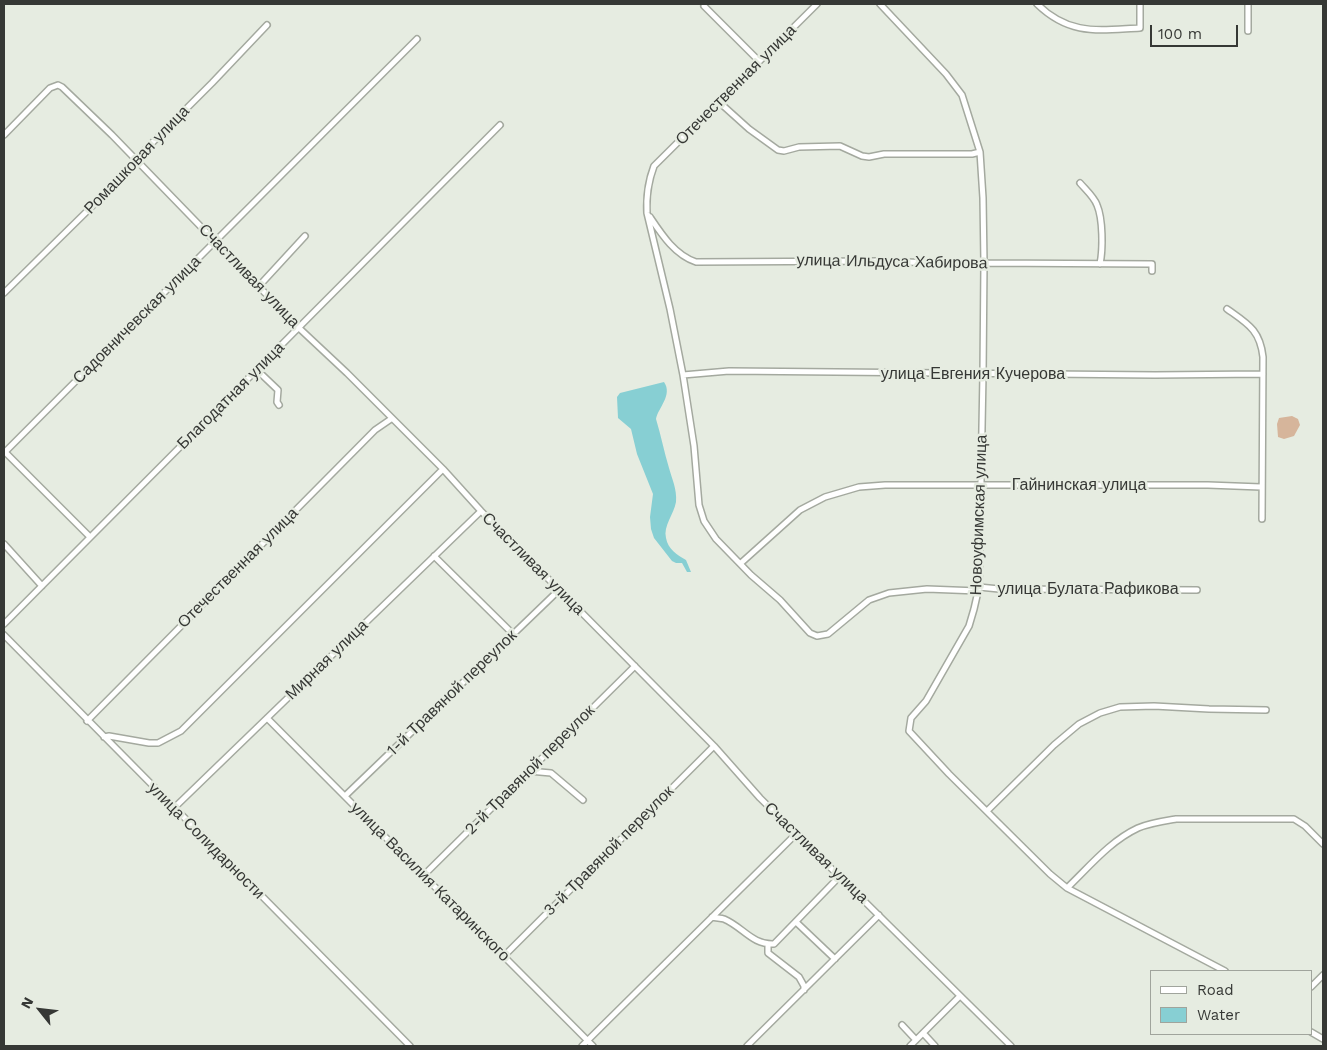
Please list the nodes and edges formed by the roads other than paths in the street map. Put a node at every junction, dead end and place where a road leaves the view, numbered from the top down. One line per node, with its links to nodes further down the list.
1 (817, 4): 10 (street, Отечественная улица)
2 (880, 4): 14 (street, Новоуфимская улица)
3 (1037, 4): 4 (street)
4 (1140, 4)
5 (1248, 4): 8 (street)
6 (704, 6): 10 (street)
7 (267, 25): 15 (street, Ромашковая улица)
8 (1248, 31)
9 (416, 39): 19 (street, Садовничевская улица)
10 (759, 62): 11 (street, Отечественная улица)
11 (719, 102): 14 (street); 17 (street, Отечественная улица)
12 (500, 125): 26 (street, Благодатная улица)
13 (4, 135): 15 (street, Счастливая улица)
14 (980, 152): 20 (street, Новоуфимская улица)
15 (137, 162): 19 (street, Счастливая улица); 24 (street, Ромашковая улица)
16 (1080, 184): 21 (street)
17 (647, 212): 20 (street, улица Ильдуса Хабирова); 30 (street)
18 (305, 236): 23 (street)
19 (216, 241): 23 (street, Счастливая улица); 33 (street, Садовничевская улица)
20 (984, 263): 21 (street, улица Ильдуса Хабирова); 28 (street, Новоуфимская улица)
21 (1100, 264): 22 (street, улица Ильдуса Хабирова)
22 (1152, 271)
23 (259, 286): 26 (street, Счастливая улица)
24 (4, 293)
25 (1227, 309): 29 (street)
26 (299, 328): 27 (street, Благодатная улица); 32 (street, Счастливая улица)
27 (257, 370): 31 (street); 39 (street, Благодатная улица)
28 (983, 374): 29 (street, улица Евгения Кучерова); 30 (street, улица Евгения Кучерова); 35 (street, Новоуфимская улица)
29 (1263, 374): 36 (street)
30 (683, 375): 42 (street)
31 (279, 405)
32 (391, 419): 34 (street, Счастливая улица); 53 (street, Отечественная улица)
33 (4, 451): 39 (street)
34 (443, 469): 37 (street, Счастливая улица); 54 (street)
35 (982, 485): 36 (street, Гайнинская улица); 42 (street, Гайнинская улица); 44 (street, Новоуфимская улица)
36 (1261, 487): 38 (street)
37 (481, 511): 41 (street, Мирная улица); 45 (street, Счастливая улица)
38 (1262, 519)
39 (90, 537): 43 (street, Благодатная улица)
40 (4, 544): 43 (street)
41 (434, 556): 48 (street); 52 (street, Мирная улица)
42 (741, 563): 44 (street, улица Булата Рафикова)
43 (42, 586): 47 (street, Благодатная улица)
44 (978, 589): 46 (street, улица Булата Рафикова); 60 (street, Новоуфимская улица)
45 (559, 590): 48 (street, 1-й Травяной переулок); 50 (street, Счастливая улица)
46 (1197, 590)
47 (4, 624)
48 (513, 634): 57 (street, 1-й Травяной переулок)
49 (4, 636): 53 (street, улица Солидарности)
50 (635, 666): 55 (street, Счастливая улица); 56 (street, 2-й Травяной переулок)
51 (1266, 710): 60 (street)
52 (267, 718): 57 (street, улица Василия Катаринского); 59 (street, Мирная улица)
53 (87, 720): 54 (street, улица Солидарности)
54 (104, 737): 59 (street, улица Солидарности)
55 (714, 746): 61 (street, Счастливая улица); 70 (street, 3-й Травяной переулок)
56 (529, 771): 58 (street); 63 (street, 2-й Травяной переулок)
57 (345, 796): 63 (street, улица Василия Катаринского)
58 (583, 800)
59 (173, 809): 83 (street, улица Солидарности)
60 (987, 811): 65 (street, Новоуфимская улица)
61 (796, 834): 64 (street, Счастливая улица); 67 (street)
62 (1323, 844): 65 (street)
63 (424, 875): 70 (street, улица Василия Катаринского)
64 (840, 876): 66 (street, Счастливая улица); 68 (street)
65 (1066, 888): 72 (street, Новоуфимская улица)
66 (879, 915): 71 (street); 76 (street, Счастливая улица)
67 (712, 917): 69 (street); 82 (street)
68 (796, 922): 69 (street); 71 (street)
69 (768, 944): 75 (street)
70 (504, 956): 82 (street, улица Василия Катаринского)
71 (835, 959): 75 (street)
72 (1223, 970)
73 (1323, 975): 74 (street)
74 (1312, 986)
75 (804, 990): 86 (street)
76 (960, 996): 78 (street); 89 (street, Счастливая улица)
77 (902, 1025): 81 (street)
78 (923, 1033): 81 (street); 88 (street)
79 (1312, 1033): 80 (street)
80 (1323, 1039)
81 (916, 1040): 87 (street)
82 (587, 1041): 84 (street); 85 (street, улица Василия Катаринского)
83 (410, 1046)
84 (582, 1046)
85 (593, 1046)
86 (747, 1046)
87 (910, 1046)
88 (935, 1046)
89 (1011, 1046)

